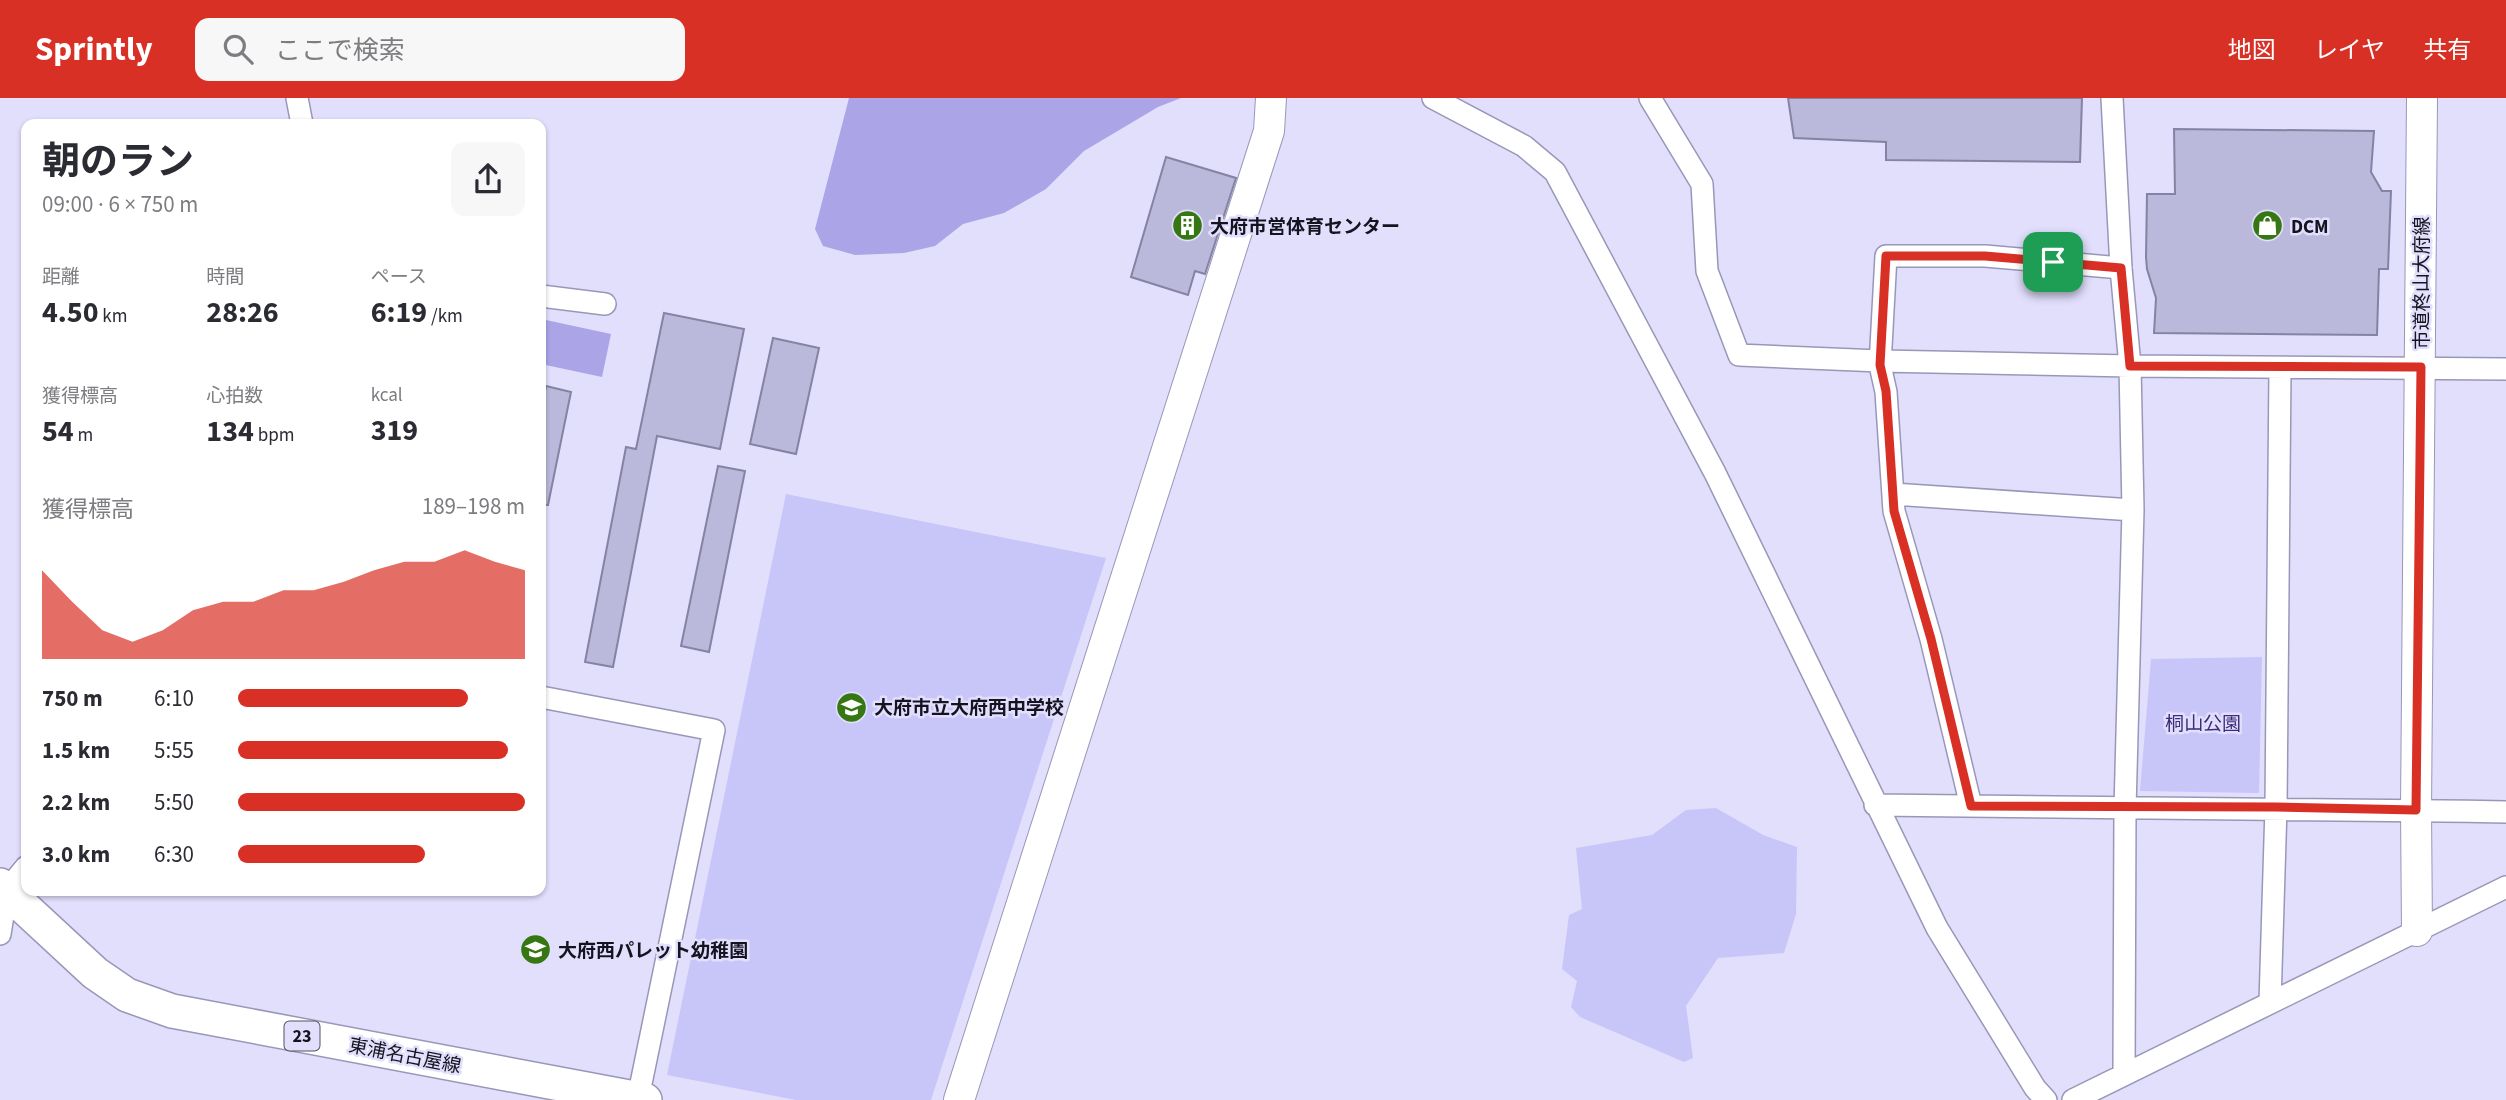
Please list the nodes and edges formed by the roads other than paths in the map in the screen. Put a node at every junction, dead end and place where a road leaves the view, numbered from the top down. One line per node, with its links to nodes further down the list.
1 (297, 98): 7 (street)
2 (1271, 98): 33 (street)
3 (1433, 98): 19 (street)
4 (1650, 98): 11 (street)
5 (2112, 98): 8 (street)
6 (2422, 98): 13 (street, 市道柊山大府線)
7 (301, 119)
8 (2121, 268): 11 (street); 12 (street)
9 (546, 297): 10 (street)
10 (605, 304)
11 (1880, 361): 12 (street); 16 (street)
12 (2130, 366): 14 (street); 17 (street)
13 (2421, 367): 14 (street); 15 (street); 23 (street, 市道柊山大府線)
14 (2280, 368): 21 (street)
15 (2506, 369)
16 (1894, 494): 17 (street); 20 (street)
17 (2133, 509): 22 (street)
18 (546, 698): 32 (street)
19 (1875, 805): 20 (street); 34 (street)
20 (1971, 806): 22 (street)
21 (2276, 807): 22 (street); 23 (street); 30 (street)
22 (2125, 808): 31 (street)
23 (2416, 810): 24 (street); 28 (street, 市道柊山大府線)
24 (2506, 812)
25 (11, 881): 29 (street)
26 (2506, 887): 28 (street)
27 (25, 896): 32 (main road, 東浦名古屋線 / 23)
28 (2417, 931): 30 (street)
29 (0, 934)
30 (2270, 1002): 31 (street)
31 (2124, 1073): 35 (street)
32 (642, 1099)
33 (959, 1100)
34 (2046, 1100)
35 (2073, 1100)

